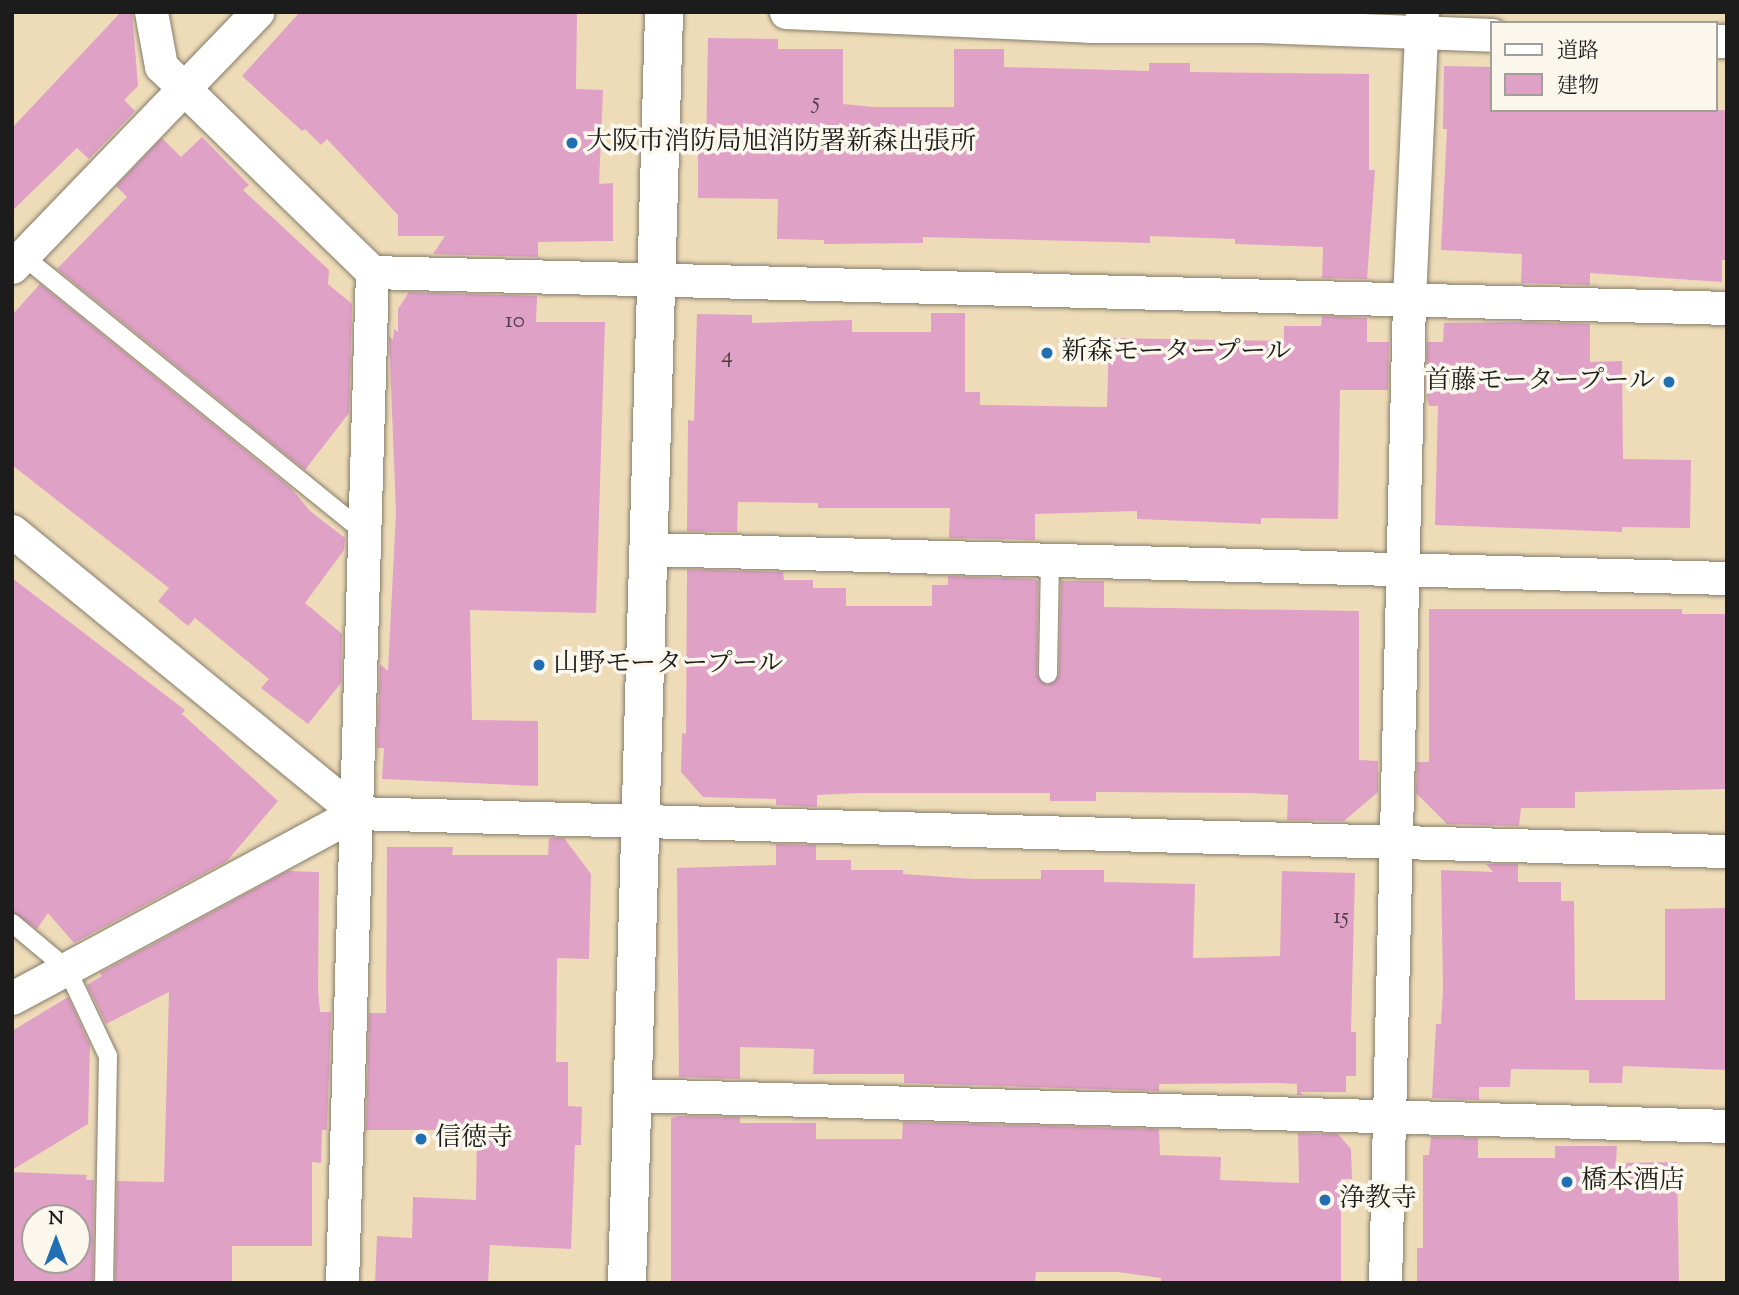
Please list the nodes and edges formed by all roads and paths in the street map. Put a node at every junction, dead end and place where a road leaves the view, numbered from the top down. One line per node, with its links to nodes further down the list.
1 (151, 12): 7 (street)
2 (257, 12): 7 (street)
3 (664, 12): 10 (street)
4 (786, 12): 5 (street)
5 (1422, 22): 6 (street); 11 (street)
6 (1490, 35)
7 (183, 90): 8 (street); 9 (street)
8 (16, 257): 14 (lane)
9 (372, 272): 10 (street); 14 (street)
10 (656, 279): 11 (street); 15 (street)
11 (1409, 299): 12 (street); 17 (street)
12 (1727, 308)
13 (12, 531): 20 (street)
14 (362, 531): 20 (street)
15 (648, 549): 16 (street); 21 (street)
16 (1050, 559): 17 (street); 19 (lane)
17 (1404, 568): 18 (street); 22 (street)
18 (1727, 578)
19 (1048, 674)
20 (356, 813): 21 (street); 25 (street); 31 (street)
21 (640, 821): 22 (street); 27 (street)
22 (1397, 843): 23 (street); 28 (street)
23 (1727, 851)
24 (12, 923): 25 (lane)
25 (67, 969): 26 (street); 30 (lane)
26 (12, 998)
27 (633, 1095): 28 (street); 32 (street)
28 (1390, 1117): 29 (street); 33 (street)
29 (1727, 1126)
30 (104, 1283)
31 (342, 1283)
32 (628, 1283)
33 (1385, 1283)

